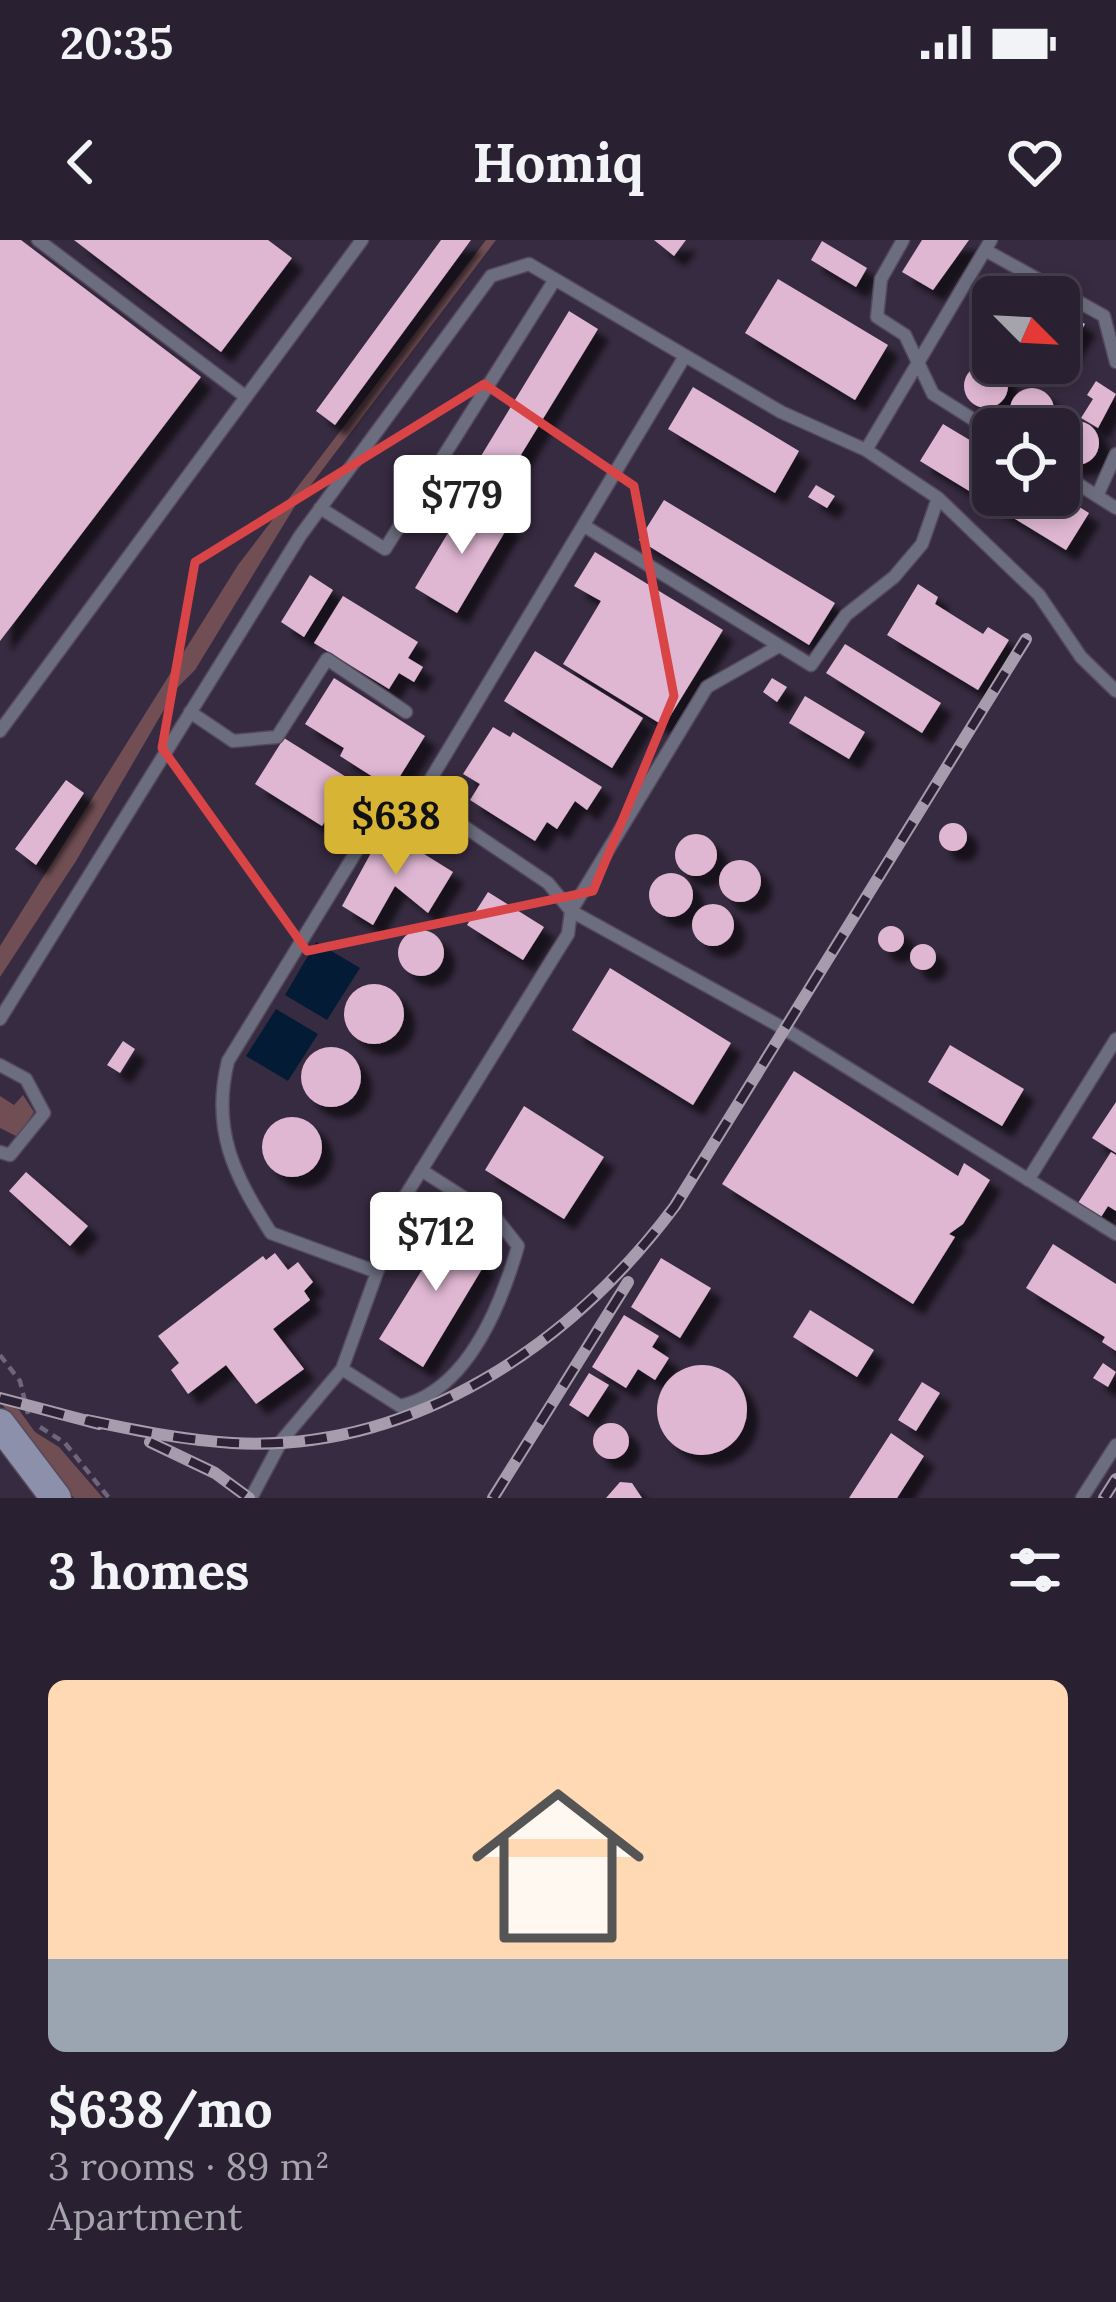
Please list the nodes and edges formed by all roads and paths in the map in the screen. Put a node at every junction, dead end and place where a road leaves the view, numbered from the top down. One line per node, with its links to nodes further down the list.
1 (38, 240): 9 (lane)
2 (362, 240): 9 (lane)
3 (903, 240): 8 (lane)
4 (988, 245): 7 (lane); 8 (lane)
5 (554, 281): 6 (lane); 16 (lane); 16 (lane)
6 (685, 356): 11 (lane); 18 (lane)
7 (1116, 362)
8 (916, 363): 10 (lane); 11 (lane)
9 (247, 397): 23 (lane)
10 (972, 419)
11 (866, 450): 15 (lane)
12 (1116, 454): 14 (lane)
13 (1080, 485): 14 (lane)
14 (1097, 496): 17 (lane)
15 (938, 498): 19 (lane); 20 (lane)
16 (320, 508): 21 (lane)
17 (1116, 508)
18 (586, 527): 19 (lane); 24 (lane)
19 (779, 646): 25 (lane)
20 (1116, 691)
21 (190, 712): 22 (lane); 26 (lane)
22 (406, 712)
23 (0, 730)
24 (427, 787): 25 (lane); 33 (lane)
25 (572, 911): 30 (lane); 31 (lane)
26 (0, 1019)
27 (1116, 1039): 31 (lane)
28 (0, 1065): 29 (lane)
29 (0, 1152)
30 (422, 1170): 33 (lane); 35 (lane)
31 (1028, 1180): 32 (lane)
32 (1116, 1234)
33 (377, 1271): 35 (lane)
34 (0, 1355): 39 (path)
35 (342, 1369): 40 (lane)
36 (0, 1424): 38 (main road)
37 (1116, 1445): 41 (lane)
38 (56, 1498)
39 (109, 1498)
40 (251, 1498)
41 (1082, 1498)

